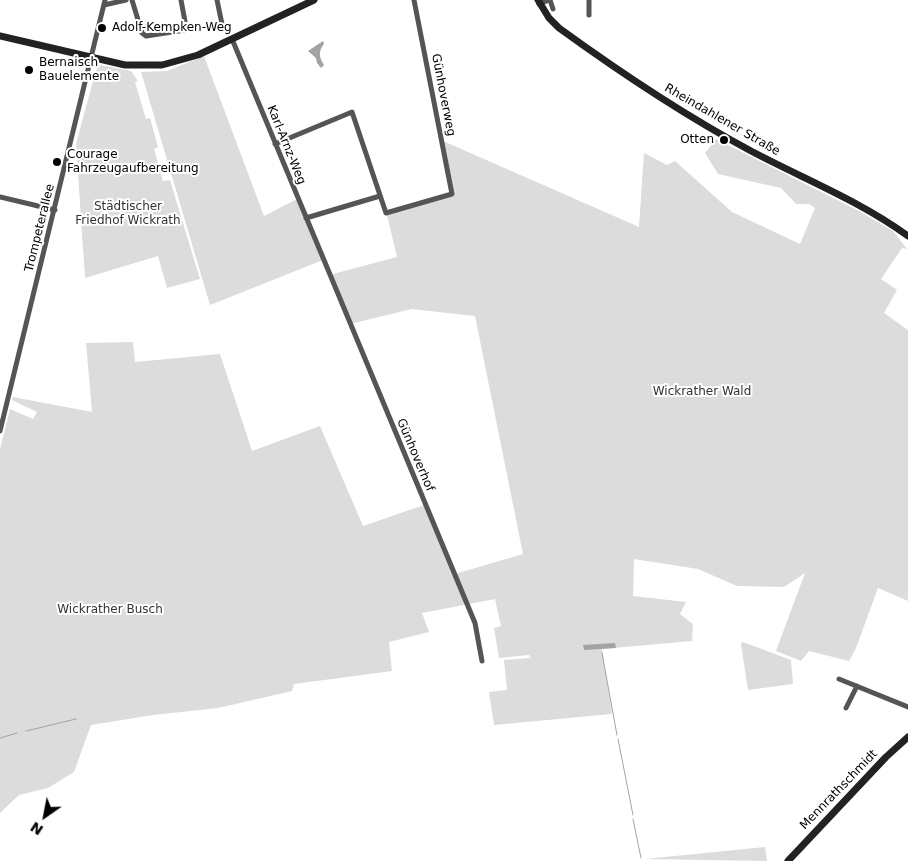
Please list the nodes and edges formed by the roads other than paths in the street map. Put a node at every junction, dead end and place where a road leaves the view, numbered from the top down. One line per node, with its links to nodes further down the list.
1 (126, 0): 9 (street)
2 (132, 0): 3 (street)
3 (181, 0)
4 (217, 0): 13 (street)
5 (314, 0): 15 (main road)
6 (414, 0): 18 (street, Günhoverweg)
7 (549, 0): 10 (street, Rheindahlener Straße); 11 (street, Rheindahlener Straße)
8 (590, 0): 12 (street)
9 (105, 2): 16 (street, Trompeterallee)
10 (538, 2): 22 (main road, Rheindahlener Straße)
11 (553, 9)
12 (589, 15)
13 (222, 24)
14 (0, 36): 16 (main road)
15 (232, 39): 16 (main road); 17 (street, Karl-Arnz-Weg)
16 (91, 58): 20 (street, Trompeterallee)
17 (275, 144): 18 (street); 21 (street, Karl-Arnz-Weg)
18 (380, 196): 21 (street)
19 (0, 197): 20 (street)
20 (55, 210): 24 (street, Trompeterallee)
21 (306, 218): 23 (street, Karl-Arnz-Weg)
22 (908, 236)
23 (323, 259): 25 (street, Günhoverhof)
24 (0, 431)
25 (482, 661)
26 (839, 679): 27 (street)
27 (857, 686): 28 (street); 29 (street)
28 (908, 706)
29 (846, 708)
30 (908, 737): 31 (main road, Mennrathschmidt)
31 (788, 861)

